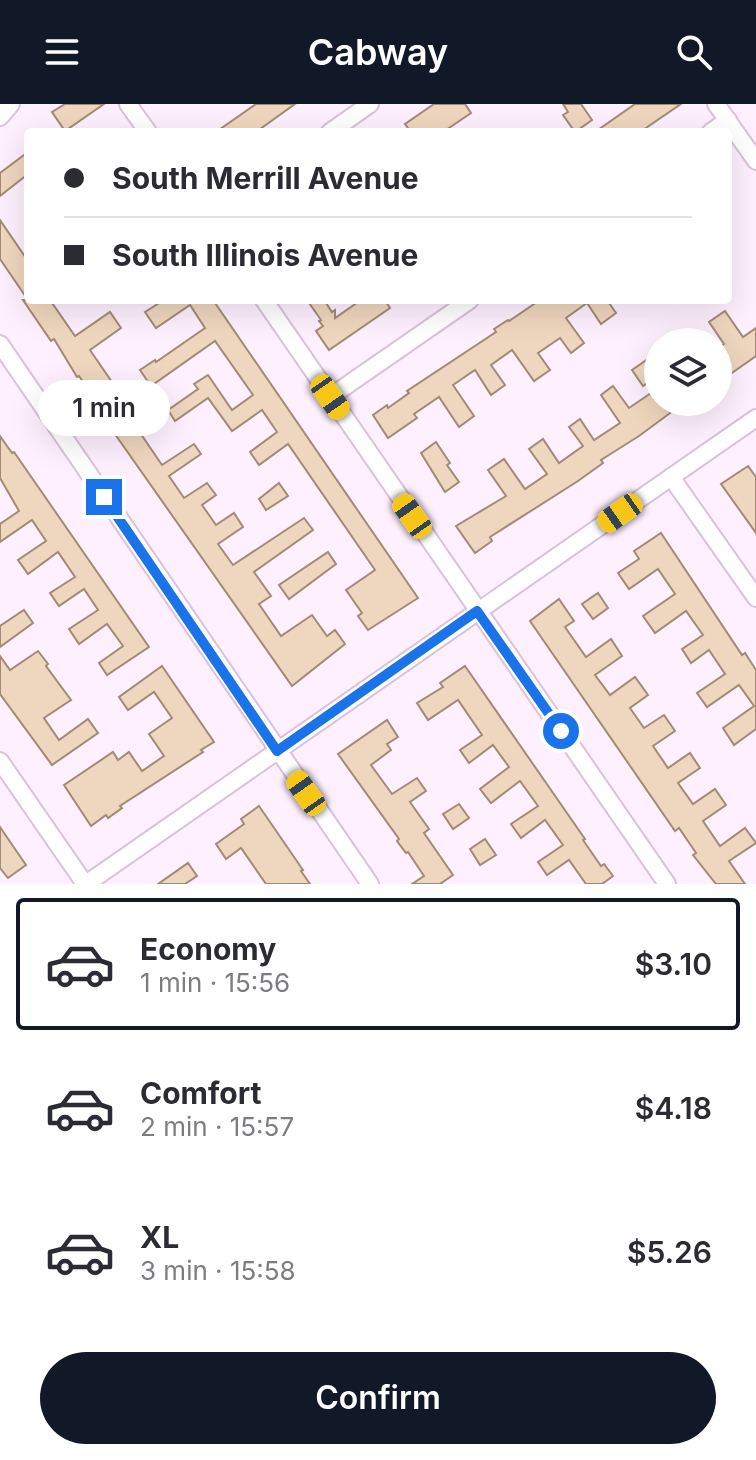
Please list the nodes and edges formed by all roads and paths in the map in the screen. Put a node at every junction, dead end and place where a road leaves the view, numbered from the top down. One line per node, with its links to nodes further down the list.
1 (11, 104): 5 (street)
2 (128, 104): 7 (street)
3 (370, 104): 8 (street)
4 (716, 104): 6 (street)
5 (0, 117)
6 (728, 120): 9 (street); 10 (street)
7 (145, 128)
8 (336, 128)
9 (717, 128)
10 (756, 161)
11 (267, 304): 14 (street)
12 (464, 304): 14 (street)
13 (0, 344): 19 (street)
14 (330, 397): 18 (street)
15 (756, 418): 16 (street)
16 (671, 477): 17 (street); 18 (street)
17 (756, 598)
18 (477, 611): 19 (street); 23 (street)
19 (277, 751): 21 (street); 22 (street)
20 (0, 761): 21 (street)
21 (86, 884)
22 (370, 884)
23 (667, 884)

